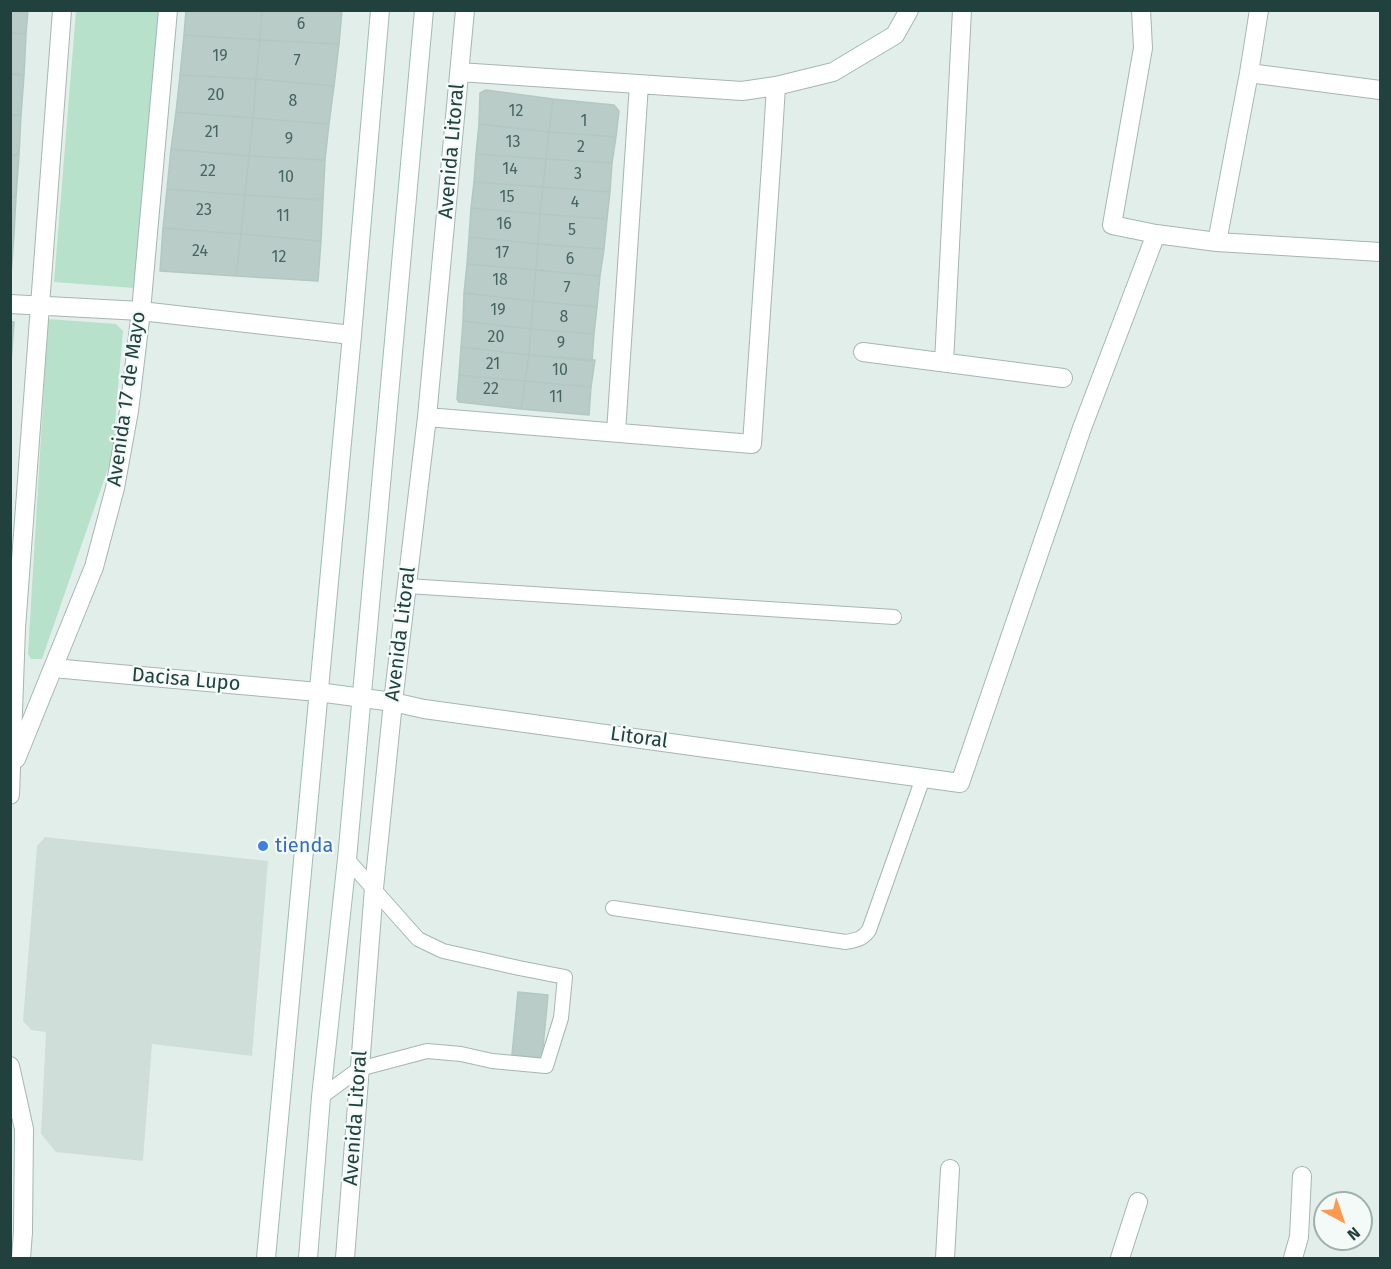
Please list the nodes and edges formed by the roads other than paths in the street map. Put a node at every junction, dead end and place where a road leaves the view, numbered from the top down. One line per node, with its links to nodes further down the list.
1 (62, 10): 19 (street, Avenida 17 de Mayo)
2 (168, 10): 20 (street, Avenida 17 de Mayo)
3 (380, 10): 21 (street)
4 (424, 10): 31 (street, Avenida Litoral)
5 (465, 10): 10 (street, Avenida Litoral)
6 (909, 10): 13 (street)
7 (962, 10): 23 (street)
8 (1141, 10): 15 (street)
9 (1259, 10): 11 (street)
10 (459, 72): 12 (street); 25 (street, Avenida Litoral)
11 (1249, 73): 14 (street); 16 (street)
12 (639, 84): 13 (street); 26 (street)
13 (776, 86): 26 (street)
14 (1380, 90)
15 (1156, 234): 16 (street); 34 (street, Litoral)
16 (1217, 242): 17 (street)
17 (1380, 252)
18 (10, 304): 19 (street)
19 (40, 306): 20 (street); 33 (street, Avenida 17 de Mayo)
20 (141, 311): 21 (street); 29 (street, Avenida 17 de Mayo)
21 (352, 335): 30 (street)
22 (863, 352): 23 (street)
23 (944, 362): 24 (street)
24 (1063, 378)
25 (427, 417): 26 (street); 27 (street, Avenida Litoral)
26 (616, 432)
27 (407, 586): 28 (lane); 32 (street, Avenida Litoral)
28 (894, 617)
29 (53, 668): 30 (street, Dacisa Lupo); 33 (street, Avenida 17 de Mayo)
30 (318, 692): 31 (street, Litoral); 46 (street)
31 (361, 698): 32 (street, Litoral); 36 (street, Avenida Litoral)
32 (393, 702): 34 (street, Litoral); 37 (street, Avenida Litoral)
33 (12, 770): 35 (street, Avenida 17 de Mayo)
34 (922, 778): 38 (lane)
35 (10, 795)
36 (347, 859): 37 (lane); 41 (street, Avenida Litoral)
37 (374, 888): 39 (street, Avenida Litoral); 39 (lane)
38 (613, 908)
39 (359, 1069): 41 (lane); 48 (street, Avenida Litoral)
40 (12, 1078): 45 (street)
41 (321, 1097): 47 (street, Avenida Litoral)
42 (951, 1170): 49 (street)
43 (1302, 1176): 51 (street)
44 (1138, 1202): 50 (street)
45 (21, 1258)
46 (266, 1258)
47 (308, 1258)
48 (345, 1258)
49 (945, 1258)
50 (1120, 1258)
51 (1293, 1258)

